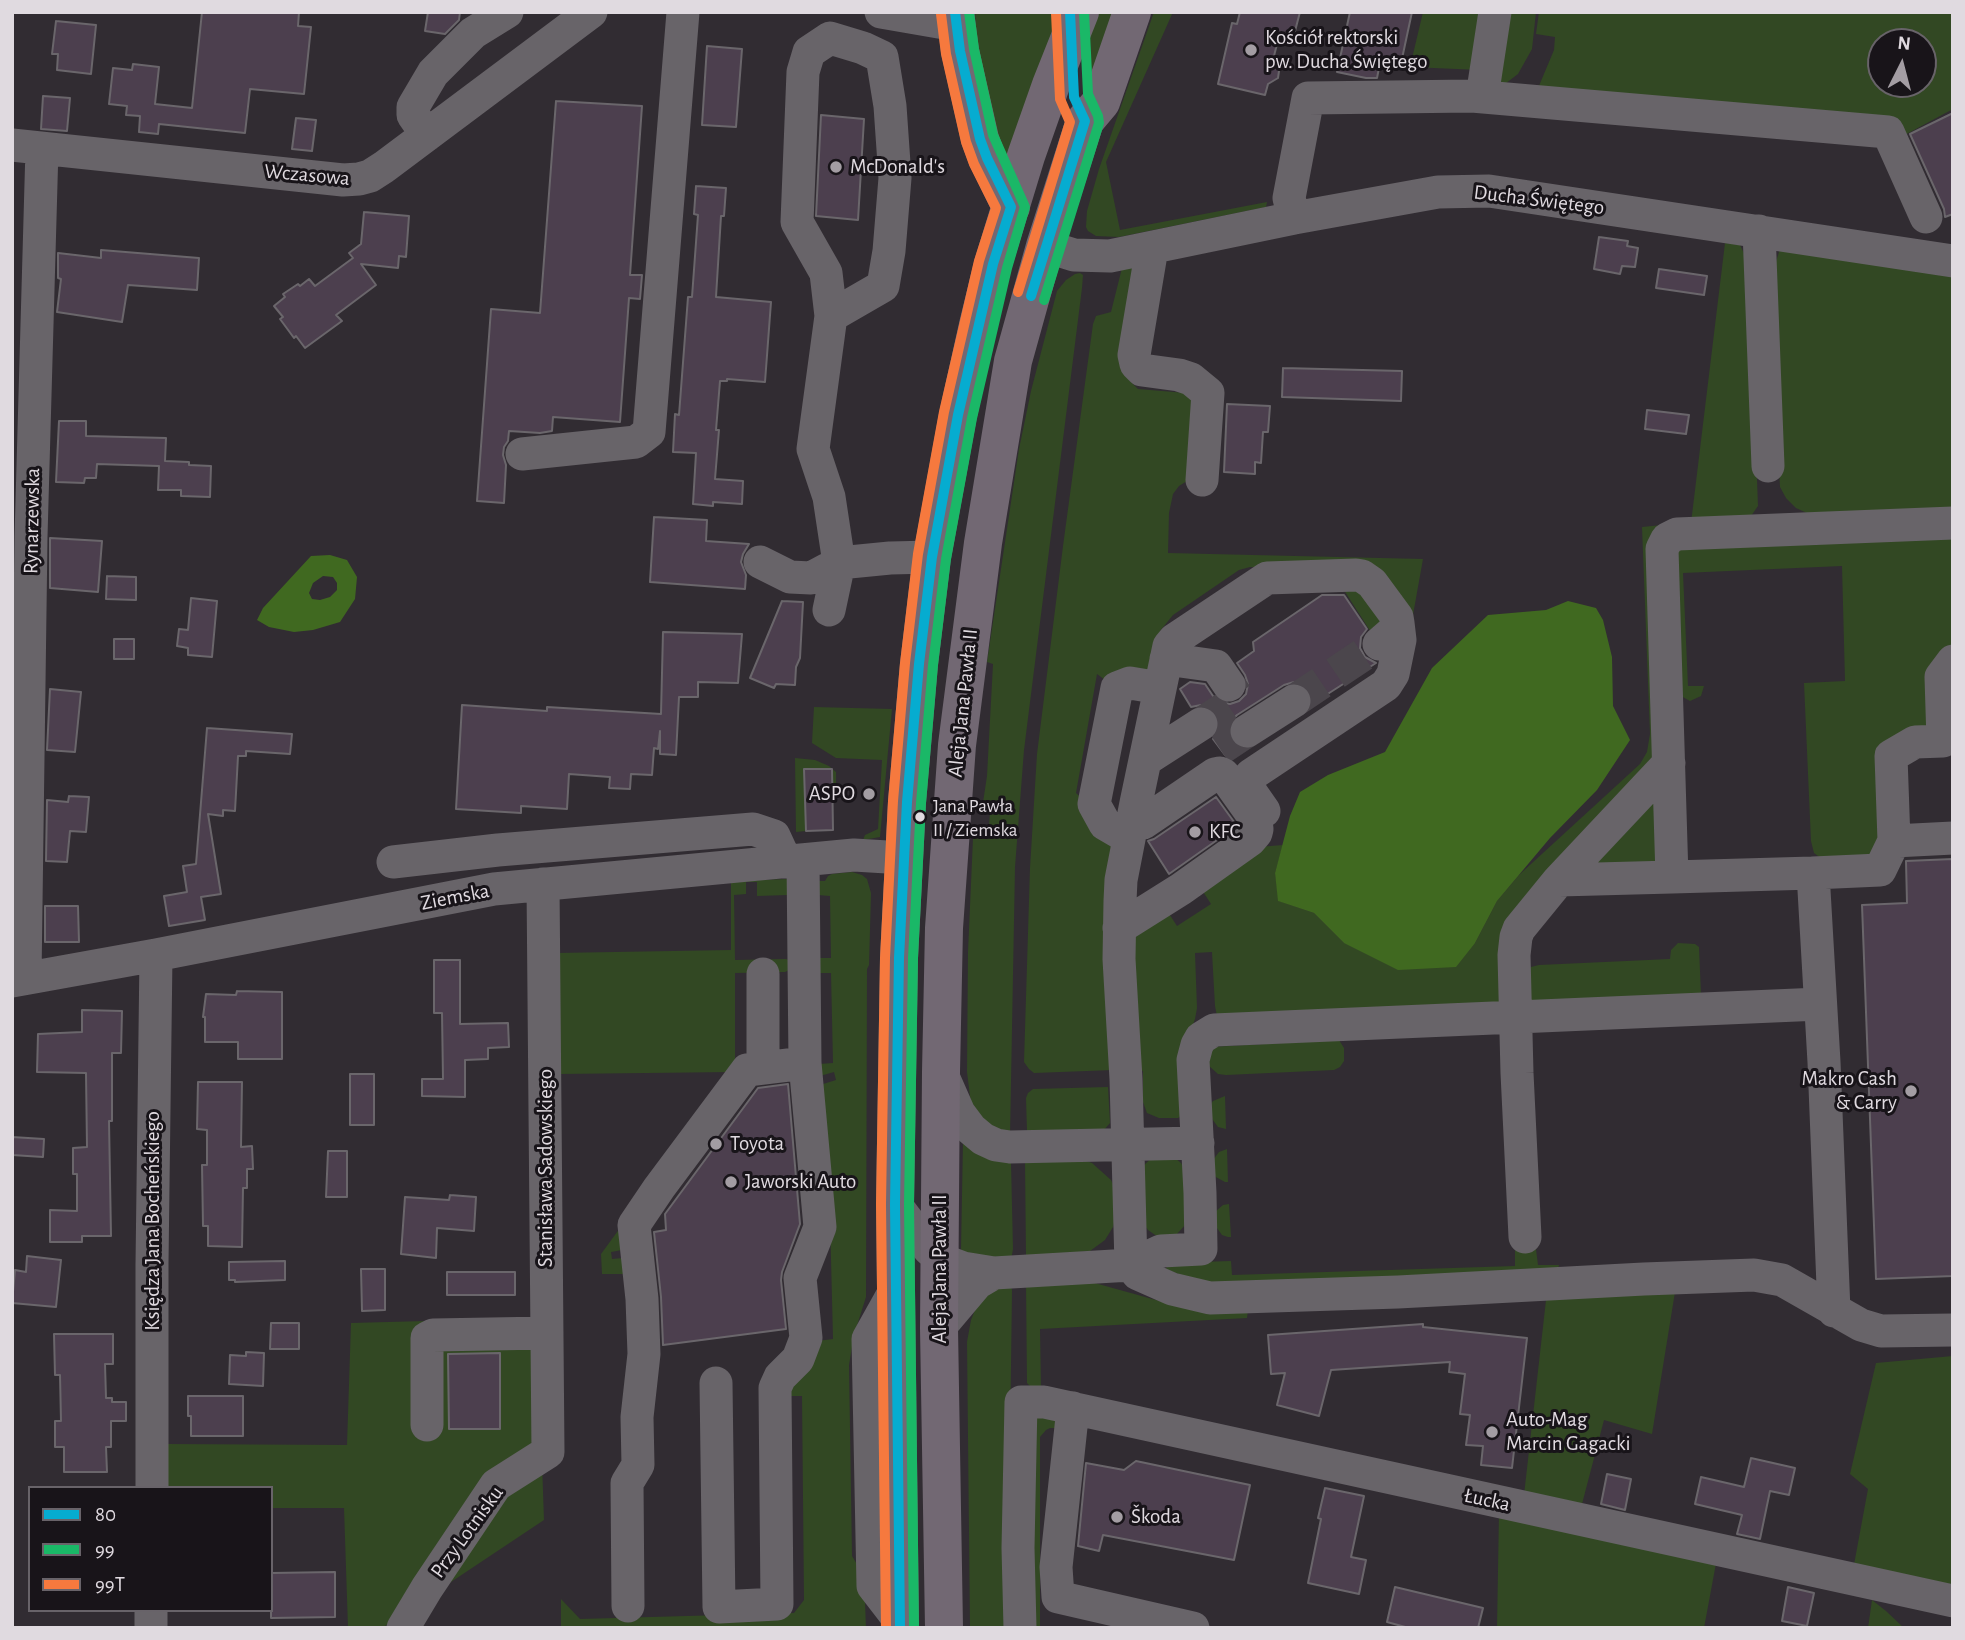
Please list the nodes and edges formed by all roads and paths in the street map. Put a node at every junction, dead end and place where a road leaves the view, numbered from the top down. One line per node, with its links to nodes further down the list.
1 (507, 12): 11 (street)
2 (591, 12): 11 (street, Wczasowa)
3 (683, 12): 21 (street)
4 (881, 12): 7 (street)
5 (1132, 12): 10 (main road, Aleja Jana Pawła II)
6 (1495, 12): 9 (street)
7 (956, 19): 13 (main road)
8 (1074, 19): 10 (main road); 13 (main road, Aleja Jana Pawła II)
9 (1482, 97): 14 (street); 15 (street)
10 (1085, 121): 17 (main road, Aleja Jana Pawła II)
11 (427, 135): 12 (street, Wczasowa)
12 (27, 147): 50 (street, Rynarzewska)
13 (1011, 207): 25 (main road, Aleja Jana Pawła II)
14 (1926, 217)
15 (1294, 218): 16 (street, Ducha Świętego); 18 (street, Ducha Świętego)
16 (1759, 232): 19 (street, Ducha Świętego); 22 (street)
17 (1045, 246): 18 (street, Ducha Świętego); 55 (main road, Aleja Jana Pawła II)
18 (1152, 248): 23 (street)
19 (1953, 261)
20 (831, 316): 20 (street); 27 (street)
21 (522, 454)
22 (1768, 466)
23 (1202, 480)
24 (1953, 523): 35 (street)
25 (932, 557): 27 (street); 40 (main road, Aleja Jana Pawła II)
26 (760, 562): 27 (street)
27 (839, 564): 28 (street)
28 (829, 611)
29 (1953, 662): 39 (street)
30 (1163, 674): 31 (street); 34 (street); 36 (street); 37 (street)
31 (1229, 685)
32 (1294, 701): 33 (street)
33 (1247, 731)
34 (1145, 760): 36 (street); 36 (street)
35 (1669, 763): 44 (street); 45 (street)
36 (1132, 821): 37 (street); 47 (street)
37 (1254, 837): 47 (street)
38 (1953, 838): 39 (street)
39 (1894, 841): 43 (street)
40 (904, 858): 41 (street, Ziemska); 58 (main road, Aleja Jana Pawła II)
41 (794, 861): 42 (street); 46 (street, Ziemska); 53 (street)
42 (393, 862)
43 (1813, 873): 44 (street); 51 (street)
44 (1672, 877): 45 (street)
45 (1559, 880): 52 (street)
46 (543, 884): 48 (street, Ziemska); 66 (street, Stanisława Sadowskiego)
47 (1119, 928): 57 (street)
48 (156, 955): 50 (street, Ziemska); 71 (street, Księdza Jana Bocheńskiego)
49 (763, 974): 54 (street)
50 (18, 979)
51 (1820, 1004): 52 (street); 63 (street)
52 (1516, 1018): 56 (street); 59 (street)
53 (805, 1063): 54 (street); 67 (street)
54 (762, 1068): 73 (street)
55 (941, 1072): 57 (street); 60 (main road, Aleja Jana Pawła II)
56 (1198, 1143): 57 (street); 61 (street)
57 (1126, 1144): 61 (street)
58 (895, 1204): 60 (street); 74 (main road, Aleja Jana Pawła II)
59 (1525, 1237)
60 (940, 1257): 62 (street); 64 (main road, Aleja Jana Pawła II)
61 (1131, 1265): 62 (street); 63 (street)
62 (994, 1273): 64 (street)
63 (1834, 1311): 65 (street)
64 (939, 1328): 76 (main road, Aleja Jana Pawła II)
65 (1953, 1330)
66 (547, 1333): 69 (street); 70 (street, Stanisława Sadowskiego)
67 (716, 1383)
68 (1073, 1408): 72 (street, Łucka); 77 (street, Łucka); 78 (street)
69 (427, 1426)
70 (548, 1452): 75 (street, Przy Lotnisku)
71 (152, 1486)
72 (1953, 1601)
73 (628, 1606)
74 (900, 1624)
75 (403, 1628)
76 (944, 1628)
77 (1020, 1628)
78 (1193, 1628)

